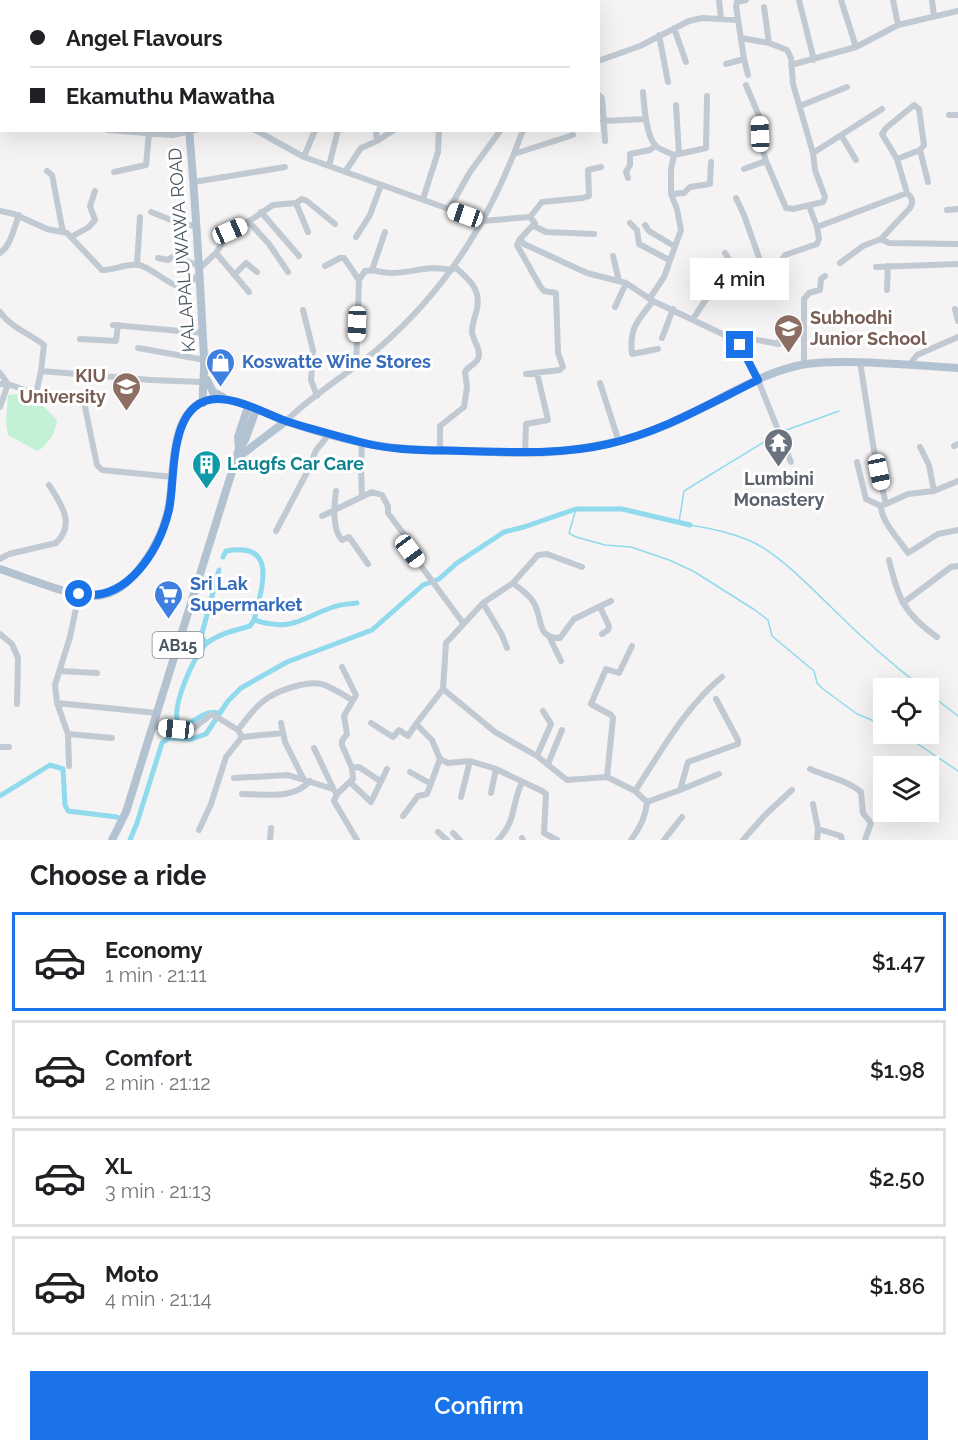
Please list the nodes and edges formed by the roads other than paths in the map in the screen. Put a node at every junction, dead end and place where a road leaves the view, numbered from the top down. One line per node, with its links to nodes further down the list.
1 (719, 0): 10 (street)
2 (746, 0): 11 (street)
3 (799, 0): 19 (street)
4 (841, 0): 17 (street)
5 (893, 0): 12 (street)
6 (932, 0): 9 (street)
7 (764, 7): 16 (street)
8 (958, 11): 9 (street)
9 (934, 16): 12 (street)
10 (721, 18): 11 (street); 13 (street)
11 (737, 20): 15 (street)
12 (898, 25): 17 (street)
13 (674, 28): 14 (street); 21 (street)
14 (659, 35): 20 (street); 25 (street)
15 (741, 38): 16 (street); 18 (street)
16 (769, 43): 23 (street)
17 (856, 47): 19 (street)
18 (744, 59): 22 (street); 24 (street)
19 (814, 60): 23 (street)
20 (600, 61)
21 (686, 62)
22 (726, 64)
23 (791, 65): 32 (street)
24 (748, 75)
25 (668, 82)
26 (746, 85): 62 (street)
27 (847, 87): 32 (street)
28 (643, 92): 36 (street)
29 (600, 96): 37 (street)
30 (707, 96): 58 (street)
31 (676, 105): 58 (street)
32 (800, 106): 56 (street)
33 (882, 109): 51 (street)
34 (949, 115): 35 (street)
35 (958, 115)
36 (646, 118): 37 (street); 54 (street)
37 (603, 121): 53 (street)
38 (130, 132): 48 (street)
39 (187, 132): 48 (street)
40 (192, 132): 72 (main road, KALAPALUWAWA ROAD)
41 (314, 132): 59 (street)
42 (338, 132): 64 (street)
43 (376, 132): 52 (street)
44 (391, 132): 52 (street)
45 (439, 132): 79 (street)
46 (499, 132): 82 (street)
47 (522, 132): 57 (street)
48 (149, 133): 69 (street)
49 (264, 133): 59 (street)
50 (573, 135): 57 (street)
51 (841, 135): 56 (street); 61 (street)
52 (377, 141): 70 (street)
53 (605, 141)
54 (655, 146): 58 (street); 71 (street)
55 (920, 150): 60 (street); 60 (street); 73 (street)
56 (813, 153): 81 (street)
57 (514, 154): 92 (street)
58 (676, 154): 77 (street)
59 (304, 157): 64 (street)
60 (897, 159): 76 (street)
61 (856, 160)
62 (766, 161): 67 (street); 81 (street)
63 (711, 162): 77 (street)
64 (329, 166): 70 (street)
65 (285, 167): 72 (street)
66 (600, 167): 89 (street)
67 (744, 169)
68 (47, 171): 99 (street)
69 (114, 172)
70 (345, 172): 74 (street)
71 (628, 178)
72 (194, 182): 94 (main road, KALAPALUWAWA ROAD)
73 (928, 182)
74 (381, 185): 79 (street); 104 (street)
75 (95, 191): 103 (street)
76 (907, 193): 98 (street); 106 (street)
77 (671, 194): 108 (street)
78 (736, 198): 120 (street)
79 (423, 199): 82 (street)
80 (296, 203): 87 (street); 95 (street); 100 (street)
81 (809, 206): 98 (street)
82 (449, 209): 92 (street)
83 (958, 209): 84 (street)
84 (947, 210)
85 (0, 211): 88 (street)
86 (151, 212): 94 (street)
87 (261, 212): 91 (street); 112 (street)
88 (19, 215): 99 (street); 109 (street)
89 (530, 216): 92 (street); 97 (street)
90 (140, 217): 118 (street)
91 (248, 221): 110 (street); 128 (street)
92 (482, 221): 123 (street)
93 (630, 223): 115 (street)
94 (197, 225): 124 (main road, KALAPALUWAWA ROAD)
95 (334, 225)
96 (645, 225): 108 (street)
97 (534, 226): 102 (street); 105 (street)
98 (817, 227): 120 (street)
99 (63, 232): 103 (street)
100 (308, 232)
101 (385, 232): 125 (street)
102 (594, 234)
103 (71, 237): 118 (street)
104 (356, 237)
105 (520, 239): 132 (street); 159 (street)
106 (882, 239): 107 (street); 116 (street)
107 (958, 244)
108 (674, 246): 115 (street)
109 (0, 253)
110 (216, 253): 124 (street); 129 (street)
111 (725, 253): 126 (street)
112 (299, 256)
113 (613, 256): 132 (street)
114 (158, 258): 124 (street)
115 (669, 260): 135 (street)
116 (840, 263)
117 (958, 264): 121 (street)
118 (137, 265): 124 (street)
119 (325, 266): 131 (street)
120 (762, 266): 126 (street)
121 (888, 266): 122 (street); 133 (street)
122 (876, 267)
123 (453, 268): 125 (street); 155 (street); 177 (street)
124 (201, 270): 143 (main road, KALAPALUWAWA ROAD)
125 (372, 270): 131 (street)
126 (736, 270): 141 (street)
127 (257, 272): 129 (street)
128 (288, 272)
129 (234, 275): 134 (street)
130 (825, 276): 153 (street)
131 (359, 280): 155 (street)
132 (623, 282): 135 (street); 136 (street)
133 (887, 290)
134 (249, 292)
135 (651, 300): 137 (street); 150 (street)
136 (615, 307)
137 (673, 309): 141 (street); 146 (street)
138 (955, 309): 142 (street)
139 (303, 310): 167 (street)
140 (0, 312): 157 (street)
141 (693, 319): 148 (street)
142 (958, 321)
143 (203, 333): 147 (street); 152 (main road, KALAPALUWAWA ROAD)
144 (780, 334): 148 (street)
145 (958, 337): 154 (street)
146 (662, 338)
147 (80, 339)
148 (740, 345): 161 (street)
149 (138, 348): 152 (street)
150 (658, 350)
151 (860, 362): 153 (main road); 154 (main road); 188 (street)
152 (204, 364): 162 (main road, KALAPALUWAWA ROAD)
153 (804, 364): 161 (main road)
154 (910, 364): 156 (main road)
155 (356, 367): 167 (street)
156 (958, 368)
157 (41, 371): 162 (street); 166 (street)
158 (0, 373): 165 (street)
159 (537, 373): 160 (street); 178 (street)
160 (526, 374)
161 (758, 380): 175 (main road); 180 (street)
162 (204, 381): 168 (main road); 169 (main road, KALAPALUWAWA ROAD)
163 (600, 383): 175 (street)
164 (0, 384): 165 (street)
165 (8, 384): 166 (street); 170 (street)
166 (36, 394): 182 (street)
167 (317, 396): 172 (street)
168 (230, 401): 169 (main road); 171 (main road)
169 (205, 402): 182 (main road)
170 (0, 407)
171 (252, 408): 172 (main road); 179 (main road, AB15)
172 (286, 421): 173 (main road); 179 (main road)
173 (329, 433): 174 (main road); 192 (street)
174 (362, 442): 177 (main road); 187 (street)
175 (618, 442): 178 (main road)
176 (920, 447): 185 (street)
177 (440, 450): 178 (main road)
178 (525, 453)
179 (236, 459): 223 (main road, AB15)
180 (791, 462)
181 (857, 462): 188 (street)
182 (173, 477): 200 (main road)
183 (958, 481): 185 (street)
184 (49, 485): 193 (street)
185 (934, 490): 188 (street)
186 (336, 491): 189 (street)
187 (362, 497): 189 (street); 205 (street)
188 (884, 505): 191 (street)
189 (333, 510): 190 (street); 195 (street)
190 (321, 516)
191 (958, 530)
192 (276, 531)
193 (0, 560)
194 (889, 560): 203 (street)
195 (368, 564)
196 (958, 566): 203 (street)
197 (582, 567): 199 (street)
198 (0, 569): 200 (main road)
199 (513, 583): 202 (street); 208 (street)
200 (79, 594): 214 (street)
201 (611, 601): 204 (street)
202 (483, 603): 205 (street); 211 (street)
203 (903, 603): 209 (street)
204 (600, 607): 207 (street); 208 (street)
205 (463, 623): 217 (street)
206 (0, 634): 221 (street)
207 (602, 634)
208 (549, 636): 212 (street)
209 (937, 637)
210 (632, 646): 248 (street)
211 (507, 648)
212 (561, 661)
213 (342, 667): 219 (street)
214 (60, 671): 215 (street); 220 (street)
215 (97, 674)
216 (722, 677): 258 (street)
217 (443, 689): 226 (street); 237 (street)
218 (716, 699): 255 (street)
219 (351, 700): 228 (street); 242 (street)
220 (57, 703): 223 (street); 231 (street)
221 (17, 704)
222 (543, 711): 237 (street)
223 (157, 713): 227 (main road, AB15)
224 (281, 723): 230 (street)
225 (371, 723): 226 (street)
226 (416, 724): 238 (street)
227 (153, 726): 228 (street); 271 (main road, AB15)
228 (238, 730): 232 (street)
229 (562, 730): 240 (street)
230 (283, 733): 232 (street); 250 (street)
231 (68, 734): 233 (street); 241 (street)
232 (242, 736): 268 (street)
233 (112, 738)
234 (0, 747): 235 (street)
235 (9, 747)
236 (314, 748): 257 (street)
237 (537, 756): 240 (street)
238 (440, 759): 239 (street); 254 (street)
239 (470, 761): 245 (street); 261 (street)
240 (548, 764): 248 (street)
241 (69, 766)
242 (352, 768): 251 (street); 252 (street)
243 (387, 769): 251 (street)
244 (810, 769): 283 (street)
245 (496, 770): 253 (street); 260 (street)
246 (410, 772): 254 (street)
247 (719, 774): 255 (street)
248 (607, 777): 258 (street)
249 (234, 778): 250 (street)
250 (306, 779): 257 (street); 259 (street)
251 (380, 781): 252 (street)
252 (350, 782): 257 (street)
253 (522, 782): 276 (street); 277 (street)
254 (430, 784): 264 (street)
255 (680, 790): 262 (street)
256 (792, 790): 280 (street)
257 (335, 791): 273 (street)
258 (635, 791): 262 (street)
259 (242, 794)
260 (491, 794)
261 (461, 797)
262 (647, 802): 278 (street)
263 (813, 804): 267 (street)
264 (403, 816)
265 (682, 817): 279 (street)
266 (271, 828): 272 (street)
267 (818, 829): 281 (street); 282 (street)
268 (199, 830)
269 (438, 832): 274 (street)
270 (453, 833): 275 (street)
271 (112, 840)
272 (270, 840)
273 (357, 840)
274 (447, 840)
275 (460, 840)
276 (498, 840)
277 (557, 840)
278 (631, 840)
279 (664, 840)
280 (743, 840)
281 (817, 840)
282 (842, 840)
283 (865, 840)

